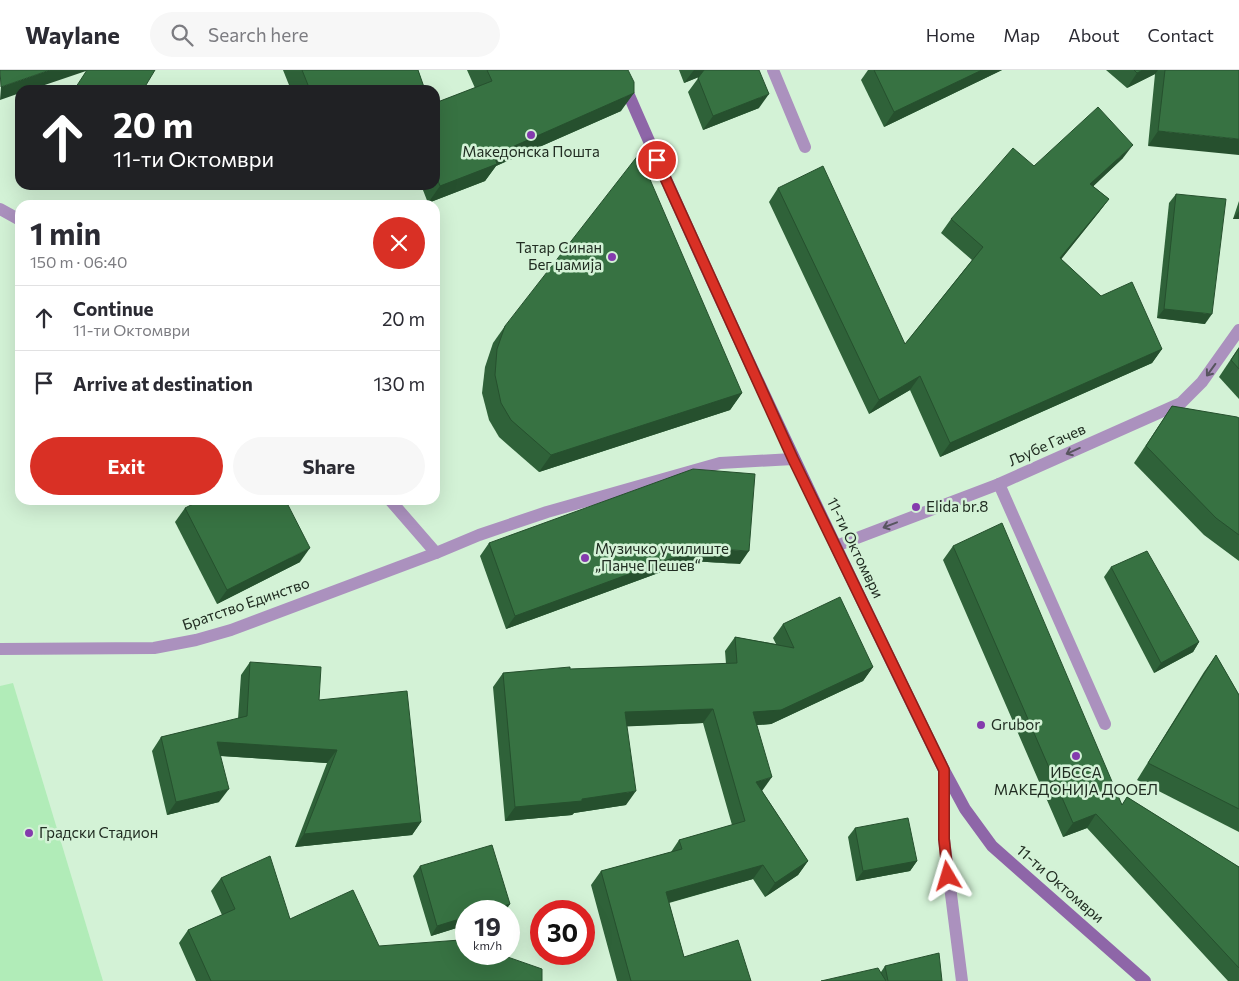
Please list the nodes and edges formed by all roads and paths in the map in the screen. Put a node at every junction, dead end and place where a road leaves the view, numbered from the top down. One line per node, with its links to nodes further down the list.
1 (618, 70): 7 (main road, 11-ти Октомври)
2 (774, 70): 3 (street)
3 (805, 147)
4 (0, 209): 5 (street)
5 (15, 217)
6 (1239, 330): 8 (street, Љубе Гачев, one-way to 8)
7 (793, 459): 10 (main road, 11-ти Октомври); 11 (street, Братство Единство)
8 (999, 484): 10 (street, Љубе Гачев, one-way to 10); 13 (street)
9 (394, 505): 11 (street)
10 (836, 546): 14 (main road, 11-ти Октомври)
11 (436, 553): 12 (street, Братство Единство)
12 (0, 649)
13 (1106, 724)
14 (944, 770): 15 (street); 16 (main road, 11-ти Октомври)
15 (962, 981)
16 (1145, 981)

